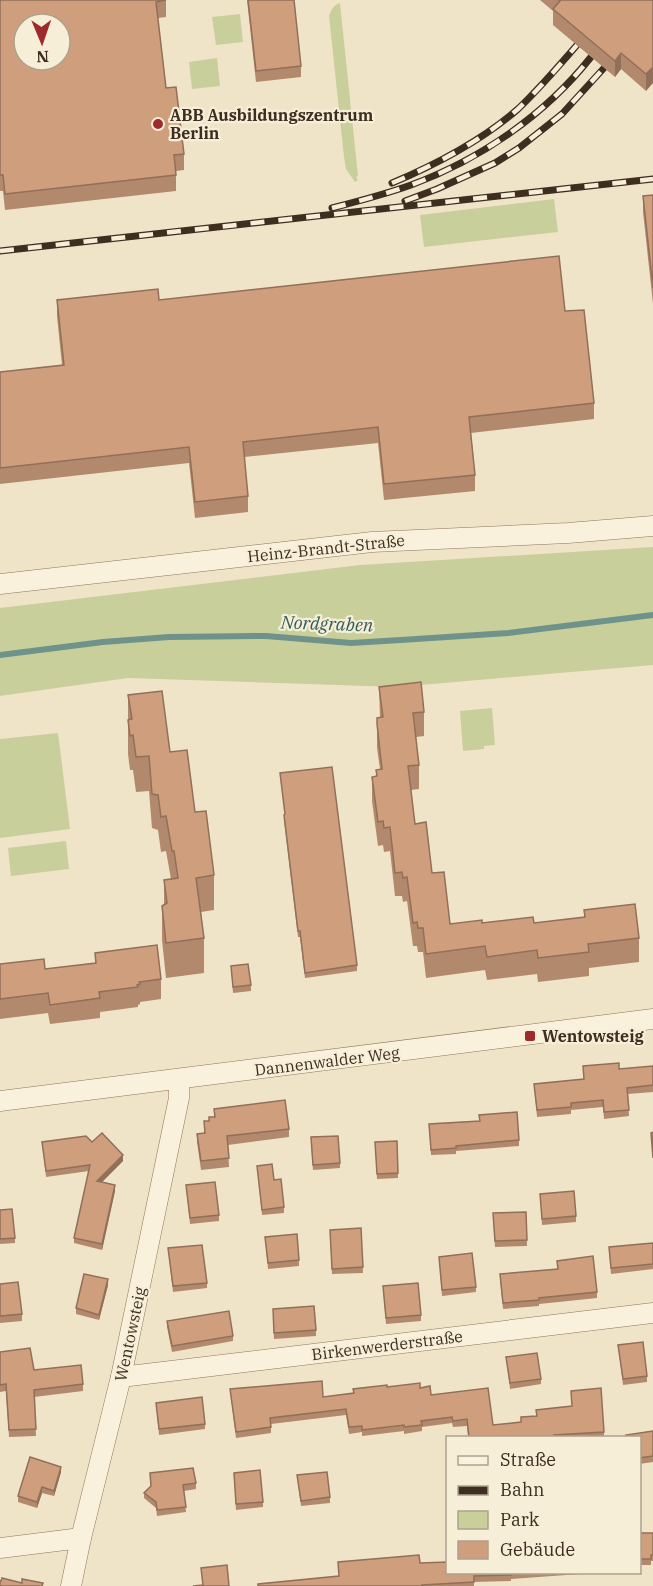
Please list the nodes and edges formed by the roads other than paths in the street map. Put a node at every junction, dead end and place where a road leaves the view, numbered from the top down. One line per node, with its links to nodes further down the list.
1 (653, 526): 2 (street, Heinz-Brandt-Straße)
2 (0, 584)
3 (653, 1019): 4 (street, Dannenwalder Weg)
4 (179, 1080): 5 (street, Dannenwalder Weg); 7 (street, Wentowsteig)
5 (0, 1101)
6 (653, 1313): 7 (street, Birkenwerderstraße)
7 (121, 1377): 8 (street, Wentowsteig)
8 (81, 1538): 9 (street); 10 (street, Wentowsteig)
9 (0, 1548)
10 (71, 1586)

